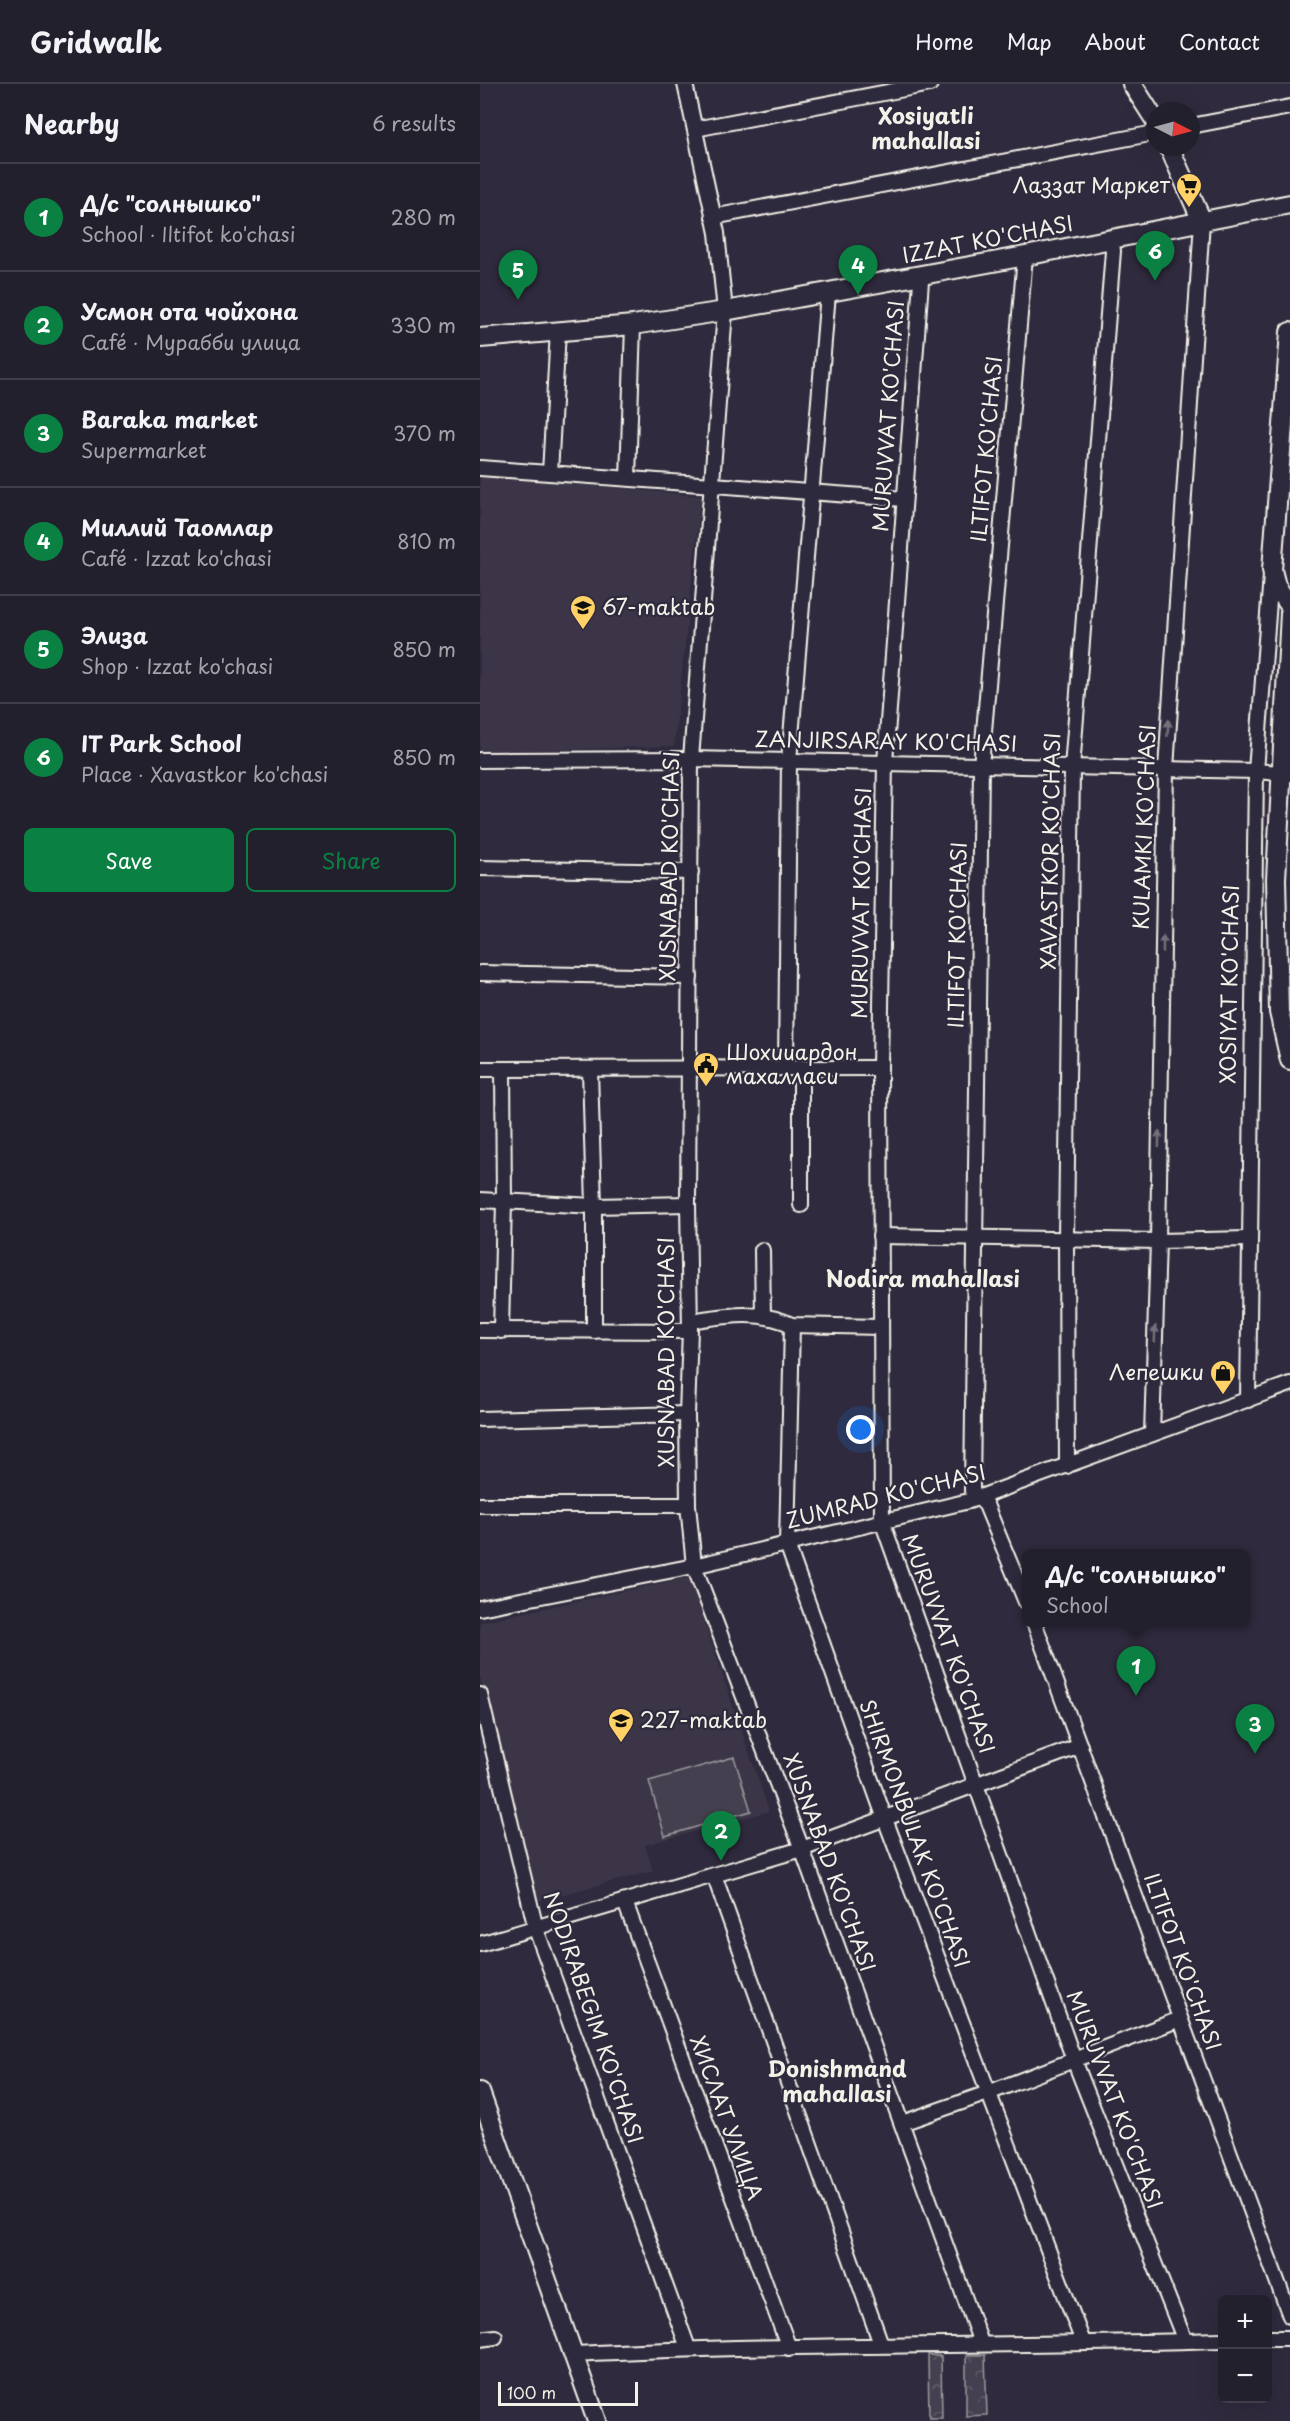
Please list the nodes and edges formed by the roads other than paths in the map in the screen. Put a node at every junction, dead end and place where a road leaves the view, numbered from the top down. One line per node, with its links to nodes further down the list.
1 (685, 84): 9 (street, XUSNABAD KO'CHASI)
2 (930, 84): 9 (street)
3 (1132, 84): 6 (main road)
4 (1142, 84): 5 (main road)
5 (1153, 102)
6 (1146, 106)
7 (1290, 107): 8 (street)
8 (1200, 124)
9 (694, 129): 14 (street, XUSNABAD KO'CHASI)
10 (1146, 135): 14 (street)
11 (1173, 156): 15 (main road)
12 (1183, 156): 15 (main road)
13 (1290, 204): 15 (main road, IZZAT KO'CHASI)
14 (713, 217): 20 (street, XUSNABAD KO'CHASI)
15 (1202, 221): 16 (main road, IZZAT KO'CHASI); 41 (street, KULAMKI KO'CHASI, one-way to 15)
16 (1111, 239): 17 (main road, IZZAT KO'CHASI); 40 (street, XAVASTKOR KO'CHASI)
17 (1025, 256): 18 (main road, IZZAT KO'CHASI); 39 (street, ILTIFOT KO'CHASI)
18 (920, 276): 19 (main road, IZZAT KO'CHASI); 31 (street, MURUVVAT KO'CHASI)
19 (828, 293): 20 (main road, IZZAT KO'CHASI); 30 (street)
20 (725, 311): 21 (main road, IZZAT KO'CHASI); 29 (street, XUSNABAD KO'CHASI)
21 (633, 325): 22 (main road, IZZAT KO'CHASI); 28 (street)
22 (558, 330): 24 (main road, IZZAT KO'CHASI); 27 (street)
23 (1290, 332): 26 (main road, XOSIYAT KO'CHASI)
24 (480, 338)
25 (480, 468): 27 (street)
26 (1285, 471): 32 (main road, XOSIYAT KO'CHASI)
27 (550, 473): 28 (street)
28 (628, 478): 29 (street)
29 (712, 484): 30 (street); 35 (street, XUSNABAD KO'CHASI)
30 (810, 491): 31 (street); 37 (street)
31 (904, 499): 38 (street, MURUVVAT KO'CHASI)
32 (1272, 570): 33 (main road, XOSIYAT KO'CHASI); 42 (street, XOSIYAT KO'CHASI)
33 (1290, 606)
34 (1290, 613): 43 (main road, XOSIYAT KO'CHASI)
35 (691, 759): 36 (street, ZANJIRSARAY KO'CHASI); 37 (street, ZANJIRSARAY KO'CHASI); 45 (street, XUSNABAD KO'CHASI)
36 (480, 760)
37 (789, 761): 38 (street, ZANJIRSARAY KO'CHASI); 49 (street)
38 (885, 762): 39 (street, ZANJIRSARAY KO'CHASI); 52 (street, MURUVVAT KO'CHASI)
39 (981, 766): 40 (street, ZANJIRSARAY KO'CHASI); 62 (street, ILTIFOT KO'CHASI)
40 (1072, 768): 41 (street, ZANJIRSARAY KO'CHASI); 63 (street, XAVASTKOR KO'CHASI)
41 (1166, 769): 42 (street, ZANJIRSARAY KO'CHASI); 65 (street, KULAMKI KO'CHASI, one-way to 41)
42 (1256, 771): 43 (street, ZANJIRSARAY KO'CHASI); 64 (street, XOSIYAT KO'CHASI)
43 (1285, 773): 48 (main road, XOSIYAT KO'CHASI)
44 (480, 868): 45 (street)
45 (691, 872): 47 (street, XUSNABAD KO'CHASI)
46 (480, 973): 47 (street)
47 (690, 977): 51 (street, XUSNABAD KO'CHASI)
48 (1290, 1060)
49 (786, 1067): 50 (street); 51 (street)
50 (801, 1067): 52 (street); 59 (street)
51 (688, 1068): 55 (street); 58 (street, XUSNABAD KO'CHASI)
52 (880, 1068): 61 (street, MURUVVAT KO'CHASI)
53 (480, 1069): 54 (street)
54 (504, 1069): 55 (street); 57 (street)
55 (590, 1070): 60 (street)
56 (480, 1200): 57 (street)
57 (504, 1201): 60 (street); 73 (street)
58 (688, 1204): 60 (street); 69 (street, XUSNABAD KO'CHASI)
59 (801, 1205)
60 (594, 1206): 72 (street)
61 (880, 1236): 62 (street); 70 (street, MURUVVAT KO'CHASI)
62 (975, 1238): 63 (street); 80 (street, ILTIFOT KO'CHASI)
63 (1066, 1239): 65 (street); 79 (street, XAVASTKOR KO'CHASI)
64 (1248, 1239): 65 (street); 75 (street, XOSIYAT KO'CHASI)
65 (1158, 1241): 78 (street, KULAMKI KO'CHASI, one-way to 65)
66 (762, 1250): 67 (street)
67 (763, 1316): 68 (street); 69 (street)
68 (792, 1325): 70 (street); 84 (street, SHIRMONBULAK KO'CHASI)
69 (690, 1326): 72 (street); 76 (street, XUSNABAD KO'CHASI)
70 (880, 1327): 83 (street, MURUVVAT KO'CHASI)
71 (480, 1330): 73 (street)
72 (594, 1330): 73 (street)
73 (501, 1331)
74 (1290, 1384): 75 (street, ZUMRAD KO'CHASI)
75 (1248, 1400): 78 (street, ZUMRAD KO'CHASI)
76 (687, 1414): 77 (street); 82 (street, XUSNABAD KO'CHASI)
77 (480, 1419)
78 (1152, 1434): 79 (street, ZUMRAD KO'CHASI)
79 (1067, 1466): 80 (street, ZUMRAD KO'CHASI)
80 (979, 1498): 83 (street, ZUMRAD KO'CHASI); 86 (street, ILTIFOT KO'CHASI)
81 (480, 1505): 82 (street)
82 (688, 1505): 85 (street, XUSNABAD KO'CHASI)
83 (882, 1521): 84 (street, ZUMRAD KO'CHASI); 91 (street, MURUVVAT KO'CHASI)
84 (787, 1544): 85 (street, ZUMRAD KO'CHASI); 92 (street, SHIRMONBULAK KO'CHASI)
85 (694, 1566): 87 (street, ZUMRAD KO'CHASI); 93 (street, XUSNABAD KO'CHASI)
86 (1022, 1592)
87 (480, 1608)
88 (1035, 1627): 90 (street, ILTIFOT KO'CHASI)
89 (480, 1695): 96 (street, NODIRABEGIM KO'CHASI)
90 (1080, 1746): 91 (street); 98 (street, ILTIFOT KO'CHASI)
91 (975, 1784): 92 (street); 99 (street, MURUVVAT KO'CHASI)
92 (885, 1819): 93 (street); 101 (street, SHIRMONBULAK KO'CHASI)
93 (802, 1850): 94 (street); 102 (street, XUSNABAD KO'CHASI)
94 (714, 1875): 95 (street); 112 (street)
95 (625, 1902): 96 (street); 114 (street, ХИСЛАТ УЛИЦА)
96 (536, 1929): 97 (street); 113 (street, NODIRABEGIM KO'CHASI)
97 (480, 1944)
98 (1180, 2019): 99 (street); 103 (street, ILTIFOT KO'CHASI)
99 (1074, 2060): 101 (street); 109 (street, MURUVVAT KO'CHASI)
100 (480, 2092): 115 (main road)
101 (988, 2093): 102 (street); 110 (street, SHIRMONBULAK KO'CHASI)
102 (902, 2122): 111 (street, XUSNABAD KO'CHASI)
103 (1290, 2316)
104 (495, 2337): 107 (street)
105 (1272, 2338): 106 (street)
106 (1290, 2338)
107 (480, 2340)
108 (1218, 2340): 109 (street)
109 (1185, 2341): 110 (street)
110 (1083, 2342): 111 (street)
111 (981, 2343): 112 (street)
112 (881, 2344): 114 (street)
113 (688, 2348): 114 (street); 115 (street)
114 (789, 2348)
115 (575, 2354): 116 (main road)
116 (597, 2421)

